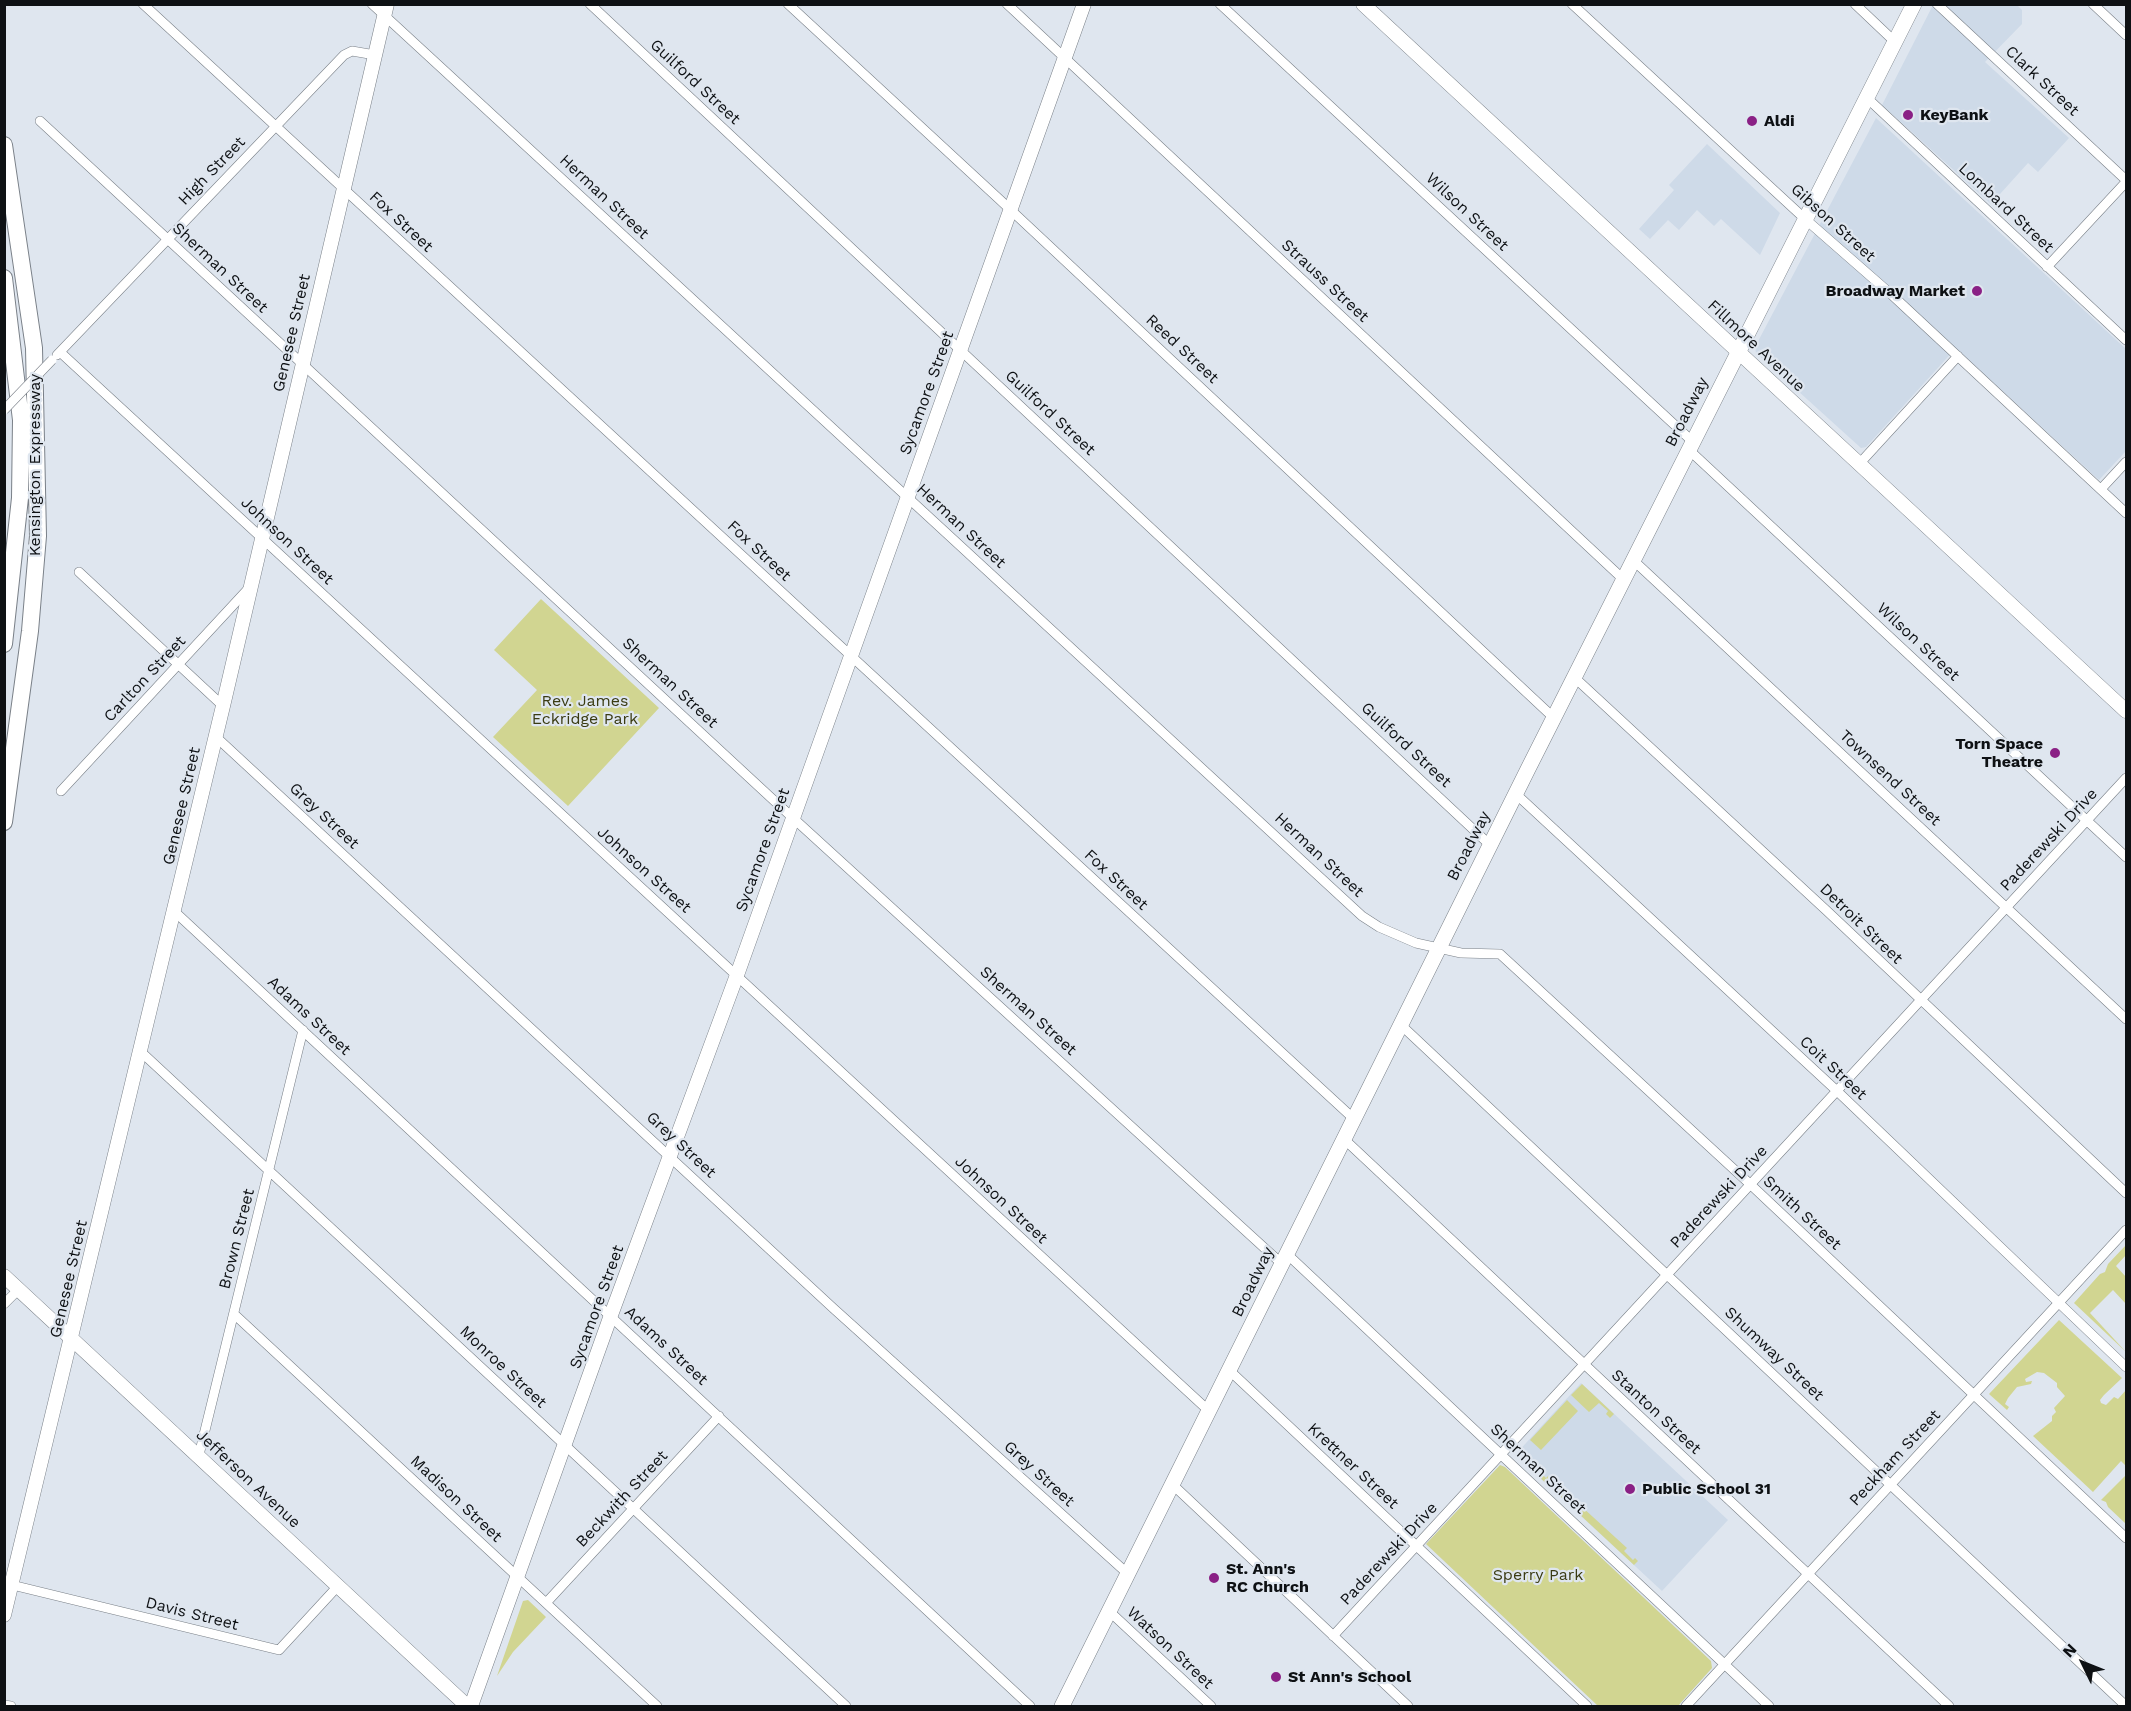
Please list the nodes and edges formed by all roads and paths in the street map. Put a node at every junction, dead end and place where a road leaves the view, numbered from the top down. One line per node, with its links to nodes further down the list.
1 (143, 4): 21 (street, Fox Street)
2 (372, 4): 14 (street, Herman Street)
3 (590, 4): 31 (street, Guilford Street)
4 (788, 4): 25 (street, Reed Street)
5 (1007, 4): 18 (street, Strauss Street)
6 (1084, 4): 18 (street, Sycamore Street)
7 (1220, 4): 37 (street, Wilson Street)
8 (1364, 4): 33 (street, Fillmore Avenue)
9 (1572, 4): 26 (street, Gibson Street)
10 (1855, 4): 16 (street)
11 (1914, 4): 16 (main road, Broadway)
12 (1937, 4): 23 (street, Clark Street)
13 (2093, 4): 15 (street)
14 (386, 10): 17 (street, Genesee Street); 41 (street, Herman Street)
15 (2127, 35)
16 (1894, 41): 19 (main road, Broadway)
17 (375, 55): 21 (street, High Street); 24 (street, Genesee Street)
18 (1064, 59): 25 (street, Sycamore Street); 46 (street, Strauss Street)
19 (1866, 98): 26 (main road, Broadway); 28 (street, Lombard Street)
20 (40, 121): 27 (street, Sherman Street)
21 (275, 127): 24 (street, Fox Street); 27 (street, High Street)
22 (5, 143): 61 (highway, Kensington Expressway)
23 (2127, 181): 28 (street)
24 (343, 188): 35 (street, Genesee Street); 49 (street, Fox Street)
25 (1010, 210): 31 (street, Sycamore Street); 54 (street, Reed Street)
26 (1804, 218): 33 (main road, Broadway); 34 (street, Gibson Street)
27 (168, 239): 32 (street, High Street); 35 (street, Sherman Street)
28 (2048, 267): 30 (street, Lombard Street)
29 (4, 278): 48 (highway, Kensington Expressway)
30 (2127, 340)
31 (959, 349): 41 (street, Sycamore Street); 62 (street, Guilford Street)
32 (60, 352): 36 (street, High Street, bridge); 43 (street, Johnson Street)
33 (1737, 352): 37 (main road, Broadway); 39 (street, Fillmore Avenue)
34 (1958, 356): 39 (street); 40 (street, Gibson Street)
35 (302, 364): 43 (street, Genesee Street); 59 (street, Sherman Street)
36 (4, 410)
37 (1690, 445): 44 (main road, Broadway); 60 (street, Wilson Street)
38 (2127, 462): 40 (street)
39 (1860, 463): 53 (street, Fillmore Avenue)
40 (2101, 489): 42 (street, Gibson Street)
41 (907, 497): 49 (street, Sycamore Street); 66 (street, Herman Street)
42 (2127, 513)
43 (262, 538): 47 (street, Genesee Street); 67 (street, Johnson Street)
44 (1633, 560): 46 (main road, Broadway); 64 (street, Townsend Street)
45 (79, 572): 50 (street)
46 (1623, 579): 51 (main road, Broadway)
47 (250, 586): 50 (street, Carlton Street); 52 (street, Genesee Street)
48 (4, 644)
49 (851, 656): 59 (street, Sycamore Street); 74 (street, Fox Street)
50 (178, 664): 52 (street); 57 (street, Carlton Street)
51 (1574, 677): 54 (main road, Broadway); 68 (street, Detroit Street)
52 (223, 706): 55 (street, Genesee Street)
53 (2127, 711)
54 (1554, 718): 58 (main road, Broadway)
55 (215, 736): 65 (street, Genesee Street); 76 (street, Grey Street)
56 (2127, 778): 60 (street, Paderewski Drive)
57 (61, 791)
58 (1515, 794): 62 (main road, Broadway); 73 (street, Coit Street)
59 (792, 817): 67 (street, Sycamore Street); 81 (street, Sherman Street)
60 (2088, 821): 63 (street, Wilson Street); 64 (street, Paderewski Drive)
61 (4, 822)
62 (1490, 845): 66 (main road, Broadway)
63 (2127, 857)
64 (2007, 907): 68 (street, Paderewski Drive); 69 (street, Townsend Street)
65 (174, 911): 71 (street, Adams Street); 72 (street, Genesee Street)
66 (1439, 948): 70 (main road, Broadway); 78 (street, Smith Street)
67 (736, 975): 76 (street, Sycamore Street); 94 (street, Johnson Street)
68 (1921, 1001): 73 (street, Paderewski Drive); 79 (street, Detroit Street)
69 (2127, 1019)
70 (1401, 1024): 74 (main road, Broadway); 82 (street, Shumway Street)
71 (303, 1030): 77 (street, Brown Street); 88 (street, Adams Street)
72 (139, 1050): 77 (street, Monroe Street); 89 (street, Genesee Street)
73 (1837, 1091): 78 (street, Paderewski Drive); 86 (street, Coit Street)
74 (1354, 1119): 75 (main road, Broadway)
75 (1344, 1139): 81 (main road, Broadway); 90 (street, Stanton Street)
76 (670, 1155): 88 (street, Sycamore Street); 104 (street, Grey Street)
77 (269, 1170): 87 (street, Brown Street); 96 (street, Monroe Street)
78 (1751, 1185): 82 (street, Paderewski Drive); 93 (street, Smith Street)
79 (2127, 1193)
80 (2127, 1230): 86 (street, Peckham Street)
81 (1284, 1259): 92 (main road, Broadway); 98 (street, Sherman Street)
82 (1667, 1275): 90 (street, Paderewski Drive); 100 (street, Shumway Street)
83 (4, 1276): 84 (street, Jefferson Avenue)
84 (19, 1289): 85 (street); 89 (street, Jefferson Avenue)
85 (4, 1304)
86 (2058, 1304): 91 (street, Coit Street); 93 (street, Peckham Street)
87 (234, 1314): 97 (street, Brown Street); 106 (street, Madison Street)
88 (611, 1315): 95 (street, Adams Street); 96 (street, Sycamore Street)
89 (72, 1339): 97 (street, Jefferson Avenue); 107 (street, Genesee Street)
90 (1584, 1365): 98 (street, Paderewski Drive); 105 (street, Stanton Street)
91 (2127, 1367)
92 (1229, 1370): 94 (main road, Broadway); 103 (street, Krettner Street)
93 (1974, 1396): 100 (street, Peckham Street); 102 (street, Smith Street)
94 (1209, 1411): 99 (main road, Broadway)
95 (719, 1416): 101 (street, Beckwith Street); 120 (street, Adams Street)
96 (565, 1445): 101 (street, Monroe Street); 106 (street, Sycamore Street)
97 (199, 1455): 108 (street, Jefferson Avenue)
98 (1501, 1455): 103 (street, Paderewski Drive); 113 (street, Sherman Street)
99 (1172, 1484): 104 (main road, Broadway); 112 (street)
100 (1891, 1485): 105 (street, Peckham Street); 115 (street, Shumway Street)
101 (633, 1509): 109 (street, Beckwith Street); 119 (street, Monroe Street)
102 (2127, 1538)
103 (1416, 1546): 112 (street, Paderewski Drive); 124 (street, Krettner Street)
104 (1128, 1574): 110 (main road, Broadway)
105 (1808, 1575): 113 (street, Peckham Street); 127 (street, Stanton Street)
106 (518, 1577): 109 (street, Madison Street); 117 (street, Sycamore Street)
107 (12, 1585): 108 (street, Davis Street); 111 (street, Genesee Street)
108 (338, 1586): 117 (street, Jefferson Avenue)
109 (546, 1603): 118 (street, Madison Street)
110 (1109, 1611): 121 (main road, Broadway); 122 (street, Watson Street)
111 (4, 1615)
112 (1333, 1636): 123 (street)
113 (1725, 1665): 125 (street, Peckham Street); 126 (street, Sherman Street)
114 (4, 1705): 116 (street)
115 (2127, 1706)
116 (11, 1707)
117 (469, 1707)
118 (657, 1707)
119 (846, 1707)
120 (1030, 1707)
121 (1062, 1707)
122 (1211, 1707)
123 (1408, 1707)
124 (1587, 1707)
125 (1686, 1707)
126 (1769, 1707)
127 (1948, 1707)

